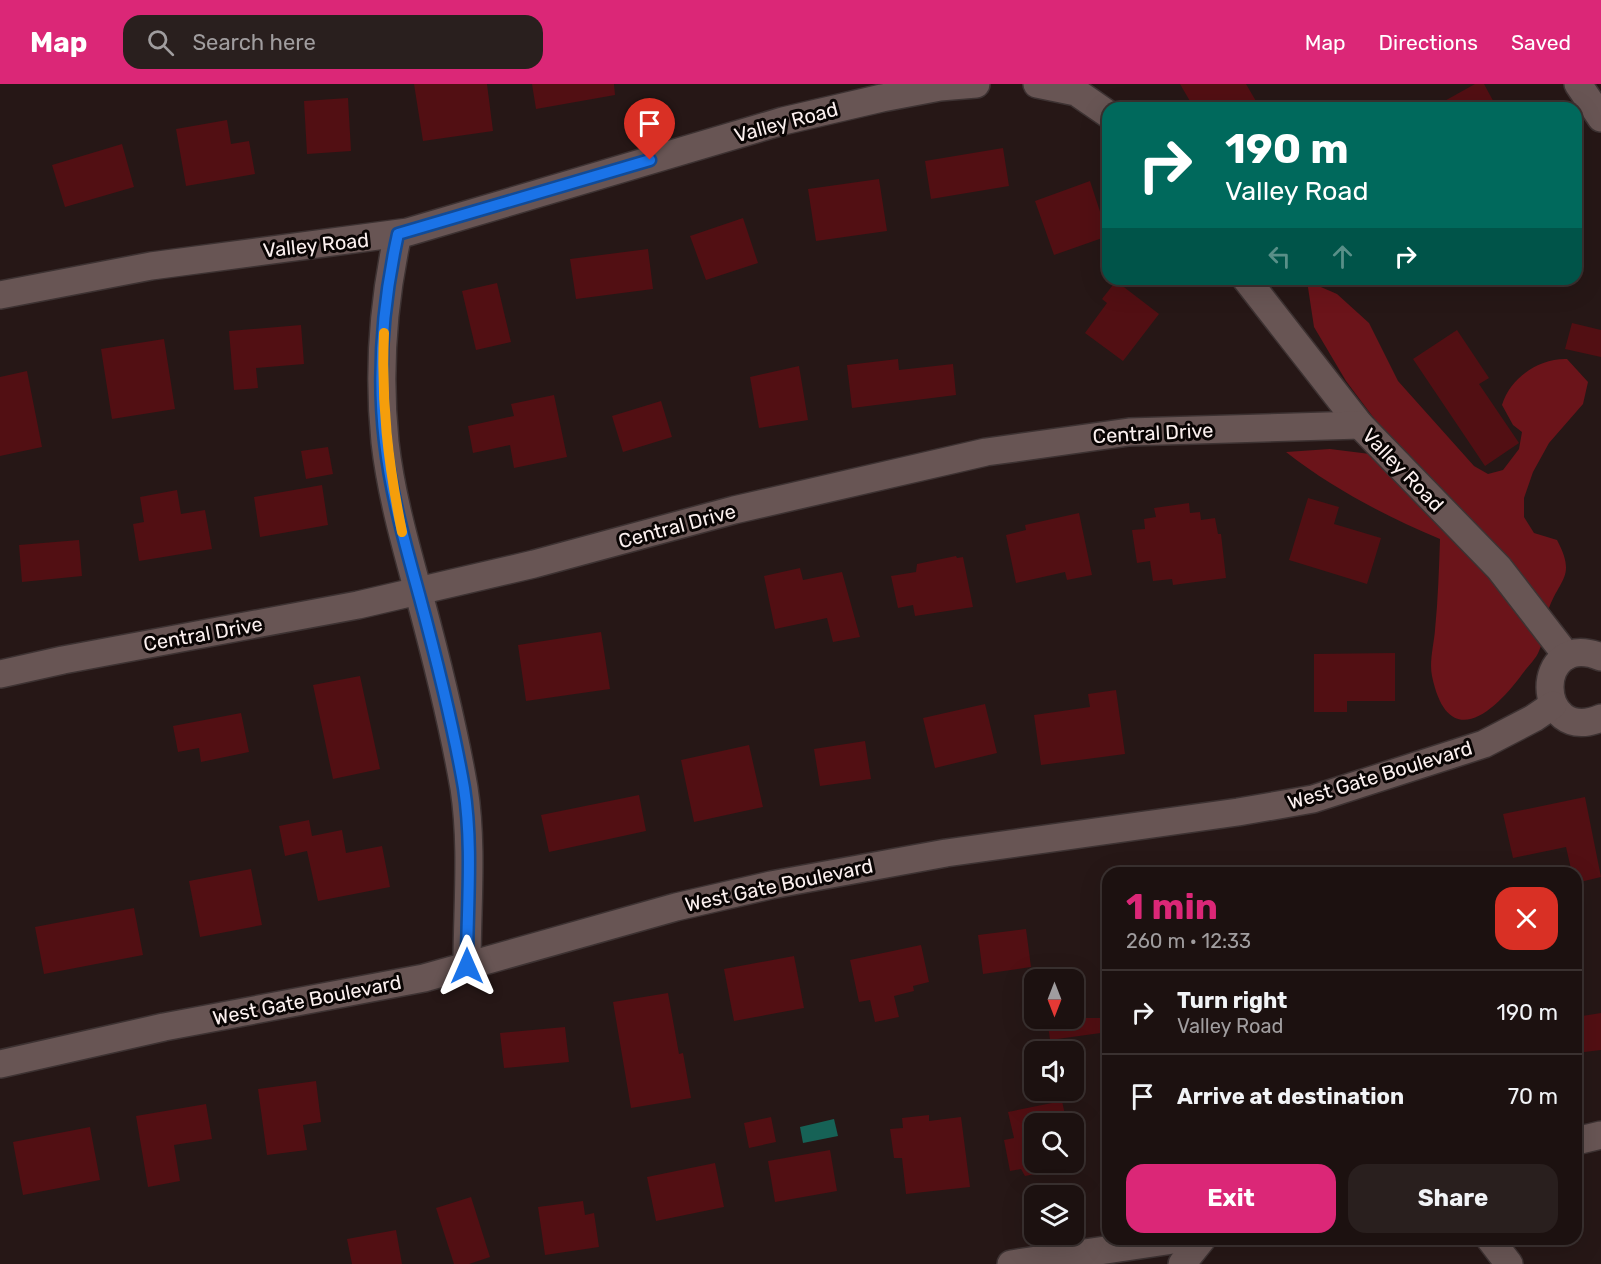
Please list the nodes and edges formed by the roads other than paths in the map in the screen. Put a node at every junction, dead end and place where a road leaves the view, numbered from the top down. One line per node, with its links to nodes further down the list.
1 (976, 84): 6 (street, Valley Road)
2 (1037, 84): 4 (street)
3 (1578, 84): 5 (street)
4 (1102, 110)
5 (1601, 118)
6 (398, 234): 8 (street, Valley Road); 10 (street)
7 (1251, 285): 9 (street, Valley Road)
8 (0, 295)
9 (1360, 425): 10 (street, Central Drive); 11 (street, Valley Road)
10 (418, 591): 13 (street, Central Drive); 16 (street)
11 (1568, 656): 12 (street); 14 (street)
12 (1601, 657)
13 (0, 674)
14 (1553, 705): 15 (street); 16 (street, West Gate Boulevard)
15 (1600, 721)
16 (467, 966): 17 (street, West Gate Boulevard)
17 (0, 1064)
18 (1601, 1135): 19 (street)
19 (1582, 1140)
20 (1139, 1245): 22 (street)
21 (1197, 1245): 23 (street)
22 (1011, 1264)
23 (1182, 1264)

